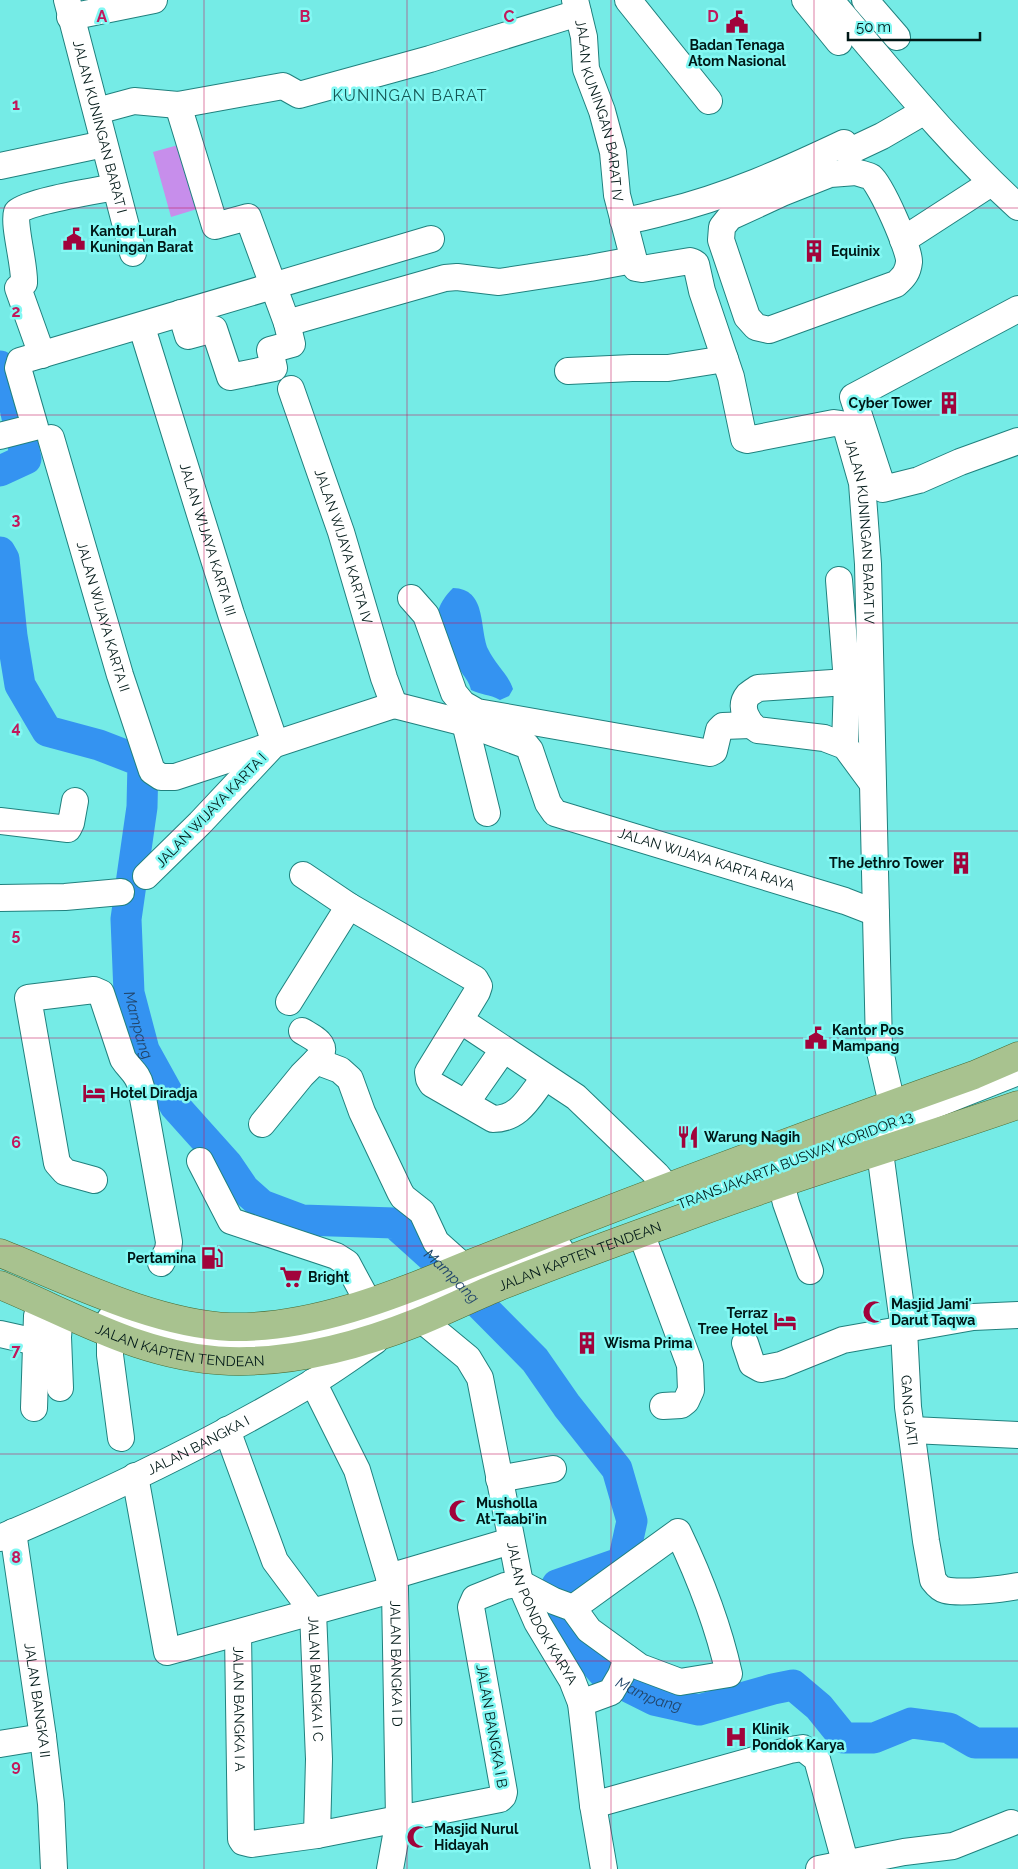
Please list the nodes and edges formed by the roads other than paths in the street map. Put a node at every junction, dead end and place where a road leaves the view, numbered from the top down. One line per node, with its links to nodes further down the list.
1 (154, 0): 7 (street)
2 (628, 0): 10 (street)
3 (805, 0): 9 (street)
4 (830, 0): 13 (street)
5 (865, 0): 8 (street)
6 (577, 6): 11 (street); 19 (street, JALAN KUNINGAN BARAT IV)
7 (68, 8): 12 (street, JALAN KUNINGAN BARAT I)
8 (897, 37)
9 (839, 42)
10 (709, 101)
11 (178, 105): 12 (street); 24 (street)
12 (97, 111): 14 (street, JALAN KUNINGAN BARAT I)
13 (925, 111): 16 (street); 19 (street, JALAN KUNINGAN BARAT IV)
14 (104, 144): 15 (street); 17 (street, JALAN KUNINGAN BARAT I)
15 (0, 166)
16 (986, 178): 18 (street); 20 (street)
17 (116, 187): 22 (street, JALAN KUNINGAN BARAT I); 29 (street)
18 (1018, 207)
19 (623, 220): 23 (street, JALAN KUNINGAN BARAT IV)
20 (901, 234): 20 (street)
21 (431, 239): 24 (street)
22 (133, 253)
23 (633, 260): 28 (street); 30 (street, JALAN KUNINGAN BARAT IV)
24 (273, 286): 26 (street); 28 (street)
25 (1018, 309): 34 (street)
26 (181, 313): 27 (street); 28 (street)
27 (146, 320): 29 (street); 41 (street, JALAN WIJAYA KARTA III)
28 (287, 323)
29 (42, 355): 33 (street)
30 (725, 359): 31 (street); 44 (street, JALAN KUNINGAN BARAT IV)
31 (568, 371)
32 (291, 388): 38 (street, JALAN WIJAYA KARTA IV)
33 (25, 433): 43 (street, JALAN WIJAYA KARTA II)
34 (1018, 441)
35 (839, 580): 37 (street)
36 (411, 598): 40 (street)
37 (847, 682): 40 (street); 42 (street)
38 (394, 705): 39 (street, JALAN WIJAYA KARTA RAYA); 41 (street, JALAN WIJAYA KARTA I)
39 (465, 723): 46 (street); 53 (street, JALAN WIJAYA KARTA RAYA)
40 (750, 724): 42 (street)
41 (275, 743): 43 (street, JALAN WIJAYA KARTA I); 49 (street, JALAN WIJAYA KARTA I)
42 (844, 746): 44 (street)
43 (175, 777)
44 (873, 784): 53 (street, JALAN KUNINGAN BARAT IV)
45 (75, 801): 47 (street)
46 (487, 813)
47 (0, 820)
48 (302, 875): 52 (street)
49 (146, 876)
50 (121, 892): 51 (street)
51 (0, 898)
52 (349, 906): 54 (street); 55 (street)
53 (876, 913): 65 (street)
54 (289, 1002)
55 (460, 1020): 57 (street); 64 (street)
56 (302, 1031): 59 (street)
57 (503, 1050): 63 (street); 64 (street)
58 (1018, 1056): 62 (main road, JALAN KAPTEN TENDEAN)
59 (316, 1061): 67 (street); 76 (street)
60 (1018, 1066): 62 (main road, JALAN KAPTEN TENDEAN)
61 (1018, 1072): 78 (street, TRANSJAKARTA BUSWAY KORIDOR 13)
62 (974, 1074): 65 (main road, JALAN KAPTEN TENDEAN)
63 (545, 1077): 64 (street); 72 (street)
64 (466, 1103)
65 (892, 1104): 72 (main road, JALAN KAPTEN TENDEAN)
66 (1018, 1105): 68 (main road, JALAN KAPTEN TENDEAN)
67 (262, 1124)
68 (880, 1152): 71 (main road, JALAN KAPTEN TENDEAN); 83 (street, GANG JATI)
69 (200, 1161): 79 (street)
70 (94, 1180): 75 (street)
71 (782, 1183): 73 (main road, JALAN KAPTEN TENDEAN); 77 (street)
72 (667, 1187): 76 (main road, JALAN KAPTEN TENDEAN)
73 (641, 1233): 82 (main road, JALAN KAPTEN TENDEAN); 91 (street)
74 (0, 1253): 79 (main road, JALAN KAPTEN TENDEAN)
75 (161, 1263)
76 (458, 1269): 79 (main road, JALAN KAPTEN TENDEAN)
77 (810, 1272)
78 (0, 1287): 80 (main road, JALAN KAPTEN TENDEAN)
79 (368, 1302)
80 (51, 1308): 86 (main road, JALAN KAPTEN TENDEAN); 87 (street); 90 (street)
81 (1018, 1315): 83 (street)
82 (427, 1318): 85 (main road, JALAN KAPTEN TENDEAN); 99 (street, JALAN PONDOK KARYA)
83 (904, 1330): 88 (street); 94 (street, GANG JATI)
84 (0, 1334): 87 (street)
85 (386, 1334): 86 (main road, JALAN KAPTEN TENDEAN); 89 (street, JALAN BANGKA I)
86 (110, 1335): 96 (street)
87 (36, 1342): 92 (street)
88 (745, 1344)
89 (313, 1382): 93 (street, JALAN BANGKA I); 102 (street, JALAN BANGKA I D)
90 (60, 1388)
91 (663, 1406)
92 (34, 1408)
93 (227, 1430): 98 (street, JALAN BANGKA I); 105 (street, JALAN BANGKA I C)
94 (912, 1430): 95 (street); 103 (street, GANG JATI)
95 (1018, 1434)
96 (122, 1438)
97 (553, 1469): 99 (street)
98 (134, 1476): 100 (street, JALAN BANGKA I); 106 (street, JALAN BANGKA I A)
99 (499, 1479): 101 (street, JALAN PONDOK KARYA)
100 (7, 1535): 109 (street, JALAN BANGKA II)
101 (511, 1541): 102 (street); 104 (street, JALAN PONDOK KARYA)
102 (392, 1583): 105 (street); 112 (street, JALAN BANGKA I D)
103 (1018, 1586)
104 (547, 1597): 107 (street); 107 (street); 108 (street, JALAN PONDOK KARYA); 112 (street, JALAN BANGKA I B)
105 (313, 1612): 106 (street); 114 (street, JALAN BANGKA I C)
106 (238, 1632): 114 (street, JALAN BANGKA I A)
107 (620, 1675): 108 (street)
108 (581, 1703): 111 (street, JALAN PONDOK KARYA)
109 (43, 1737): 110 (street); 117 (street, JALAN BANGKA II)
110 (0, 1744)
111 (593, 1805): 116 (street); 119 (street, JALAN PONDOK KARYA)
112 (399, 1820): 114 (street); 118 (street, JALAN BANGKA I D)
113 (1011, 1824): 115 (street)
114 (317, 1835)
115 (907, 1860): 116 (street)
116 (847, 1866): 120 (street)
117 (54, 1869)
118 (390, 1869)
119 (604, 1869)
120 (819, 1869)

